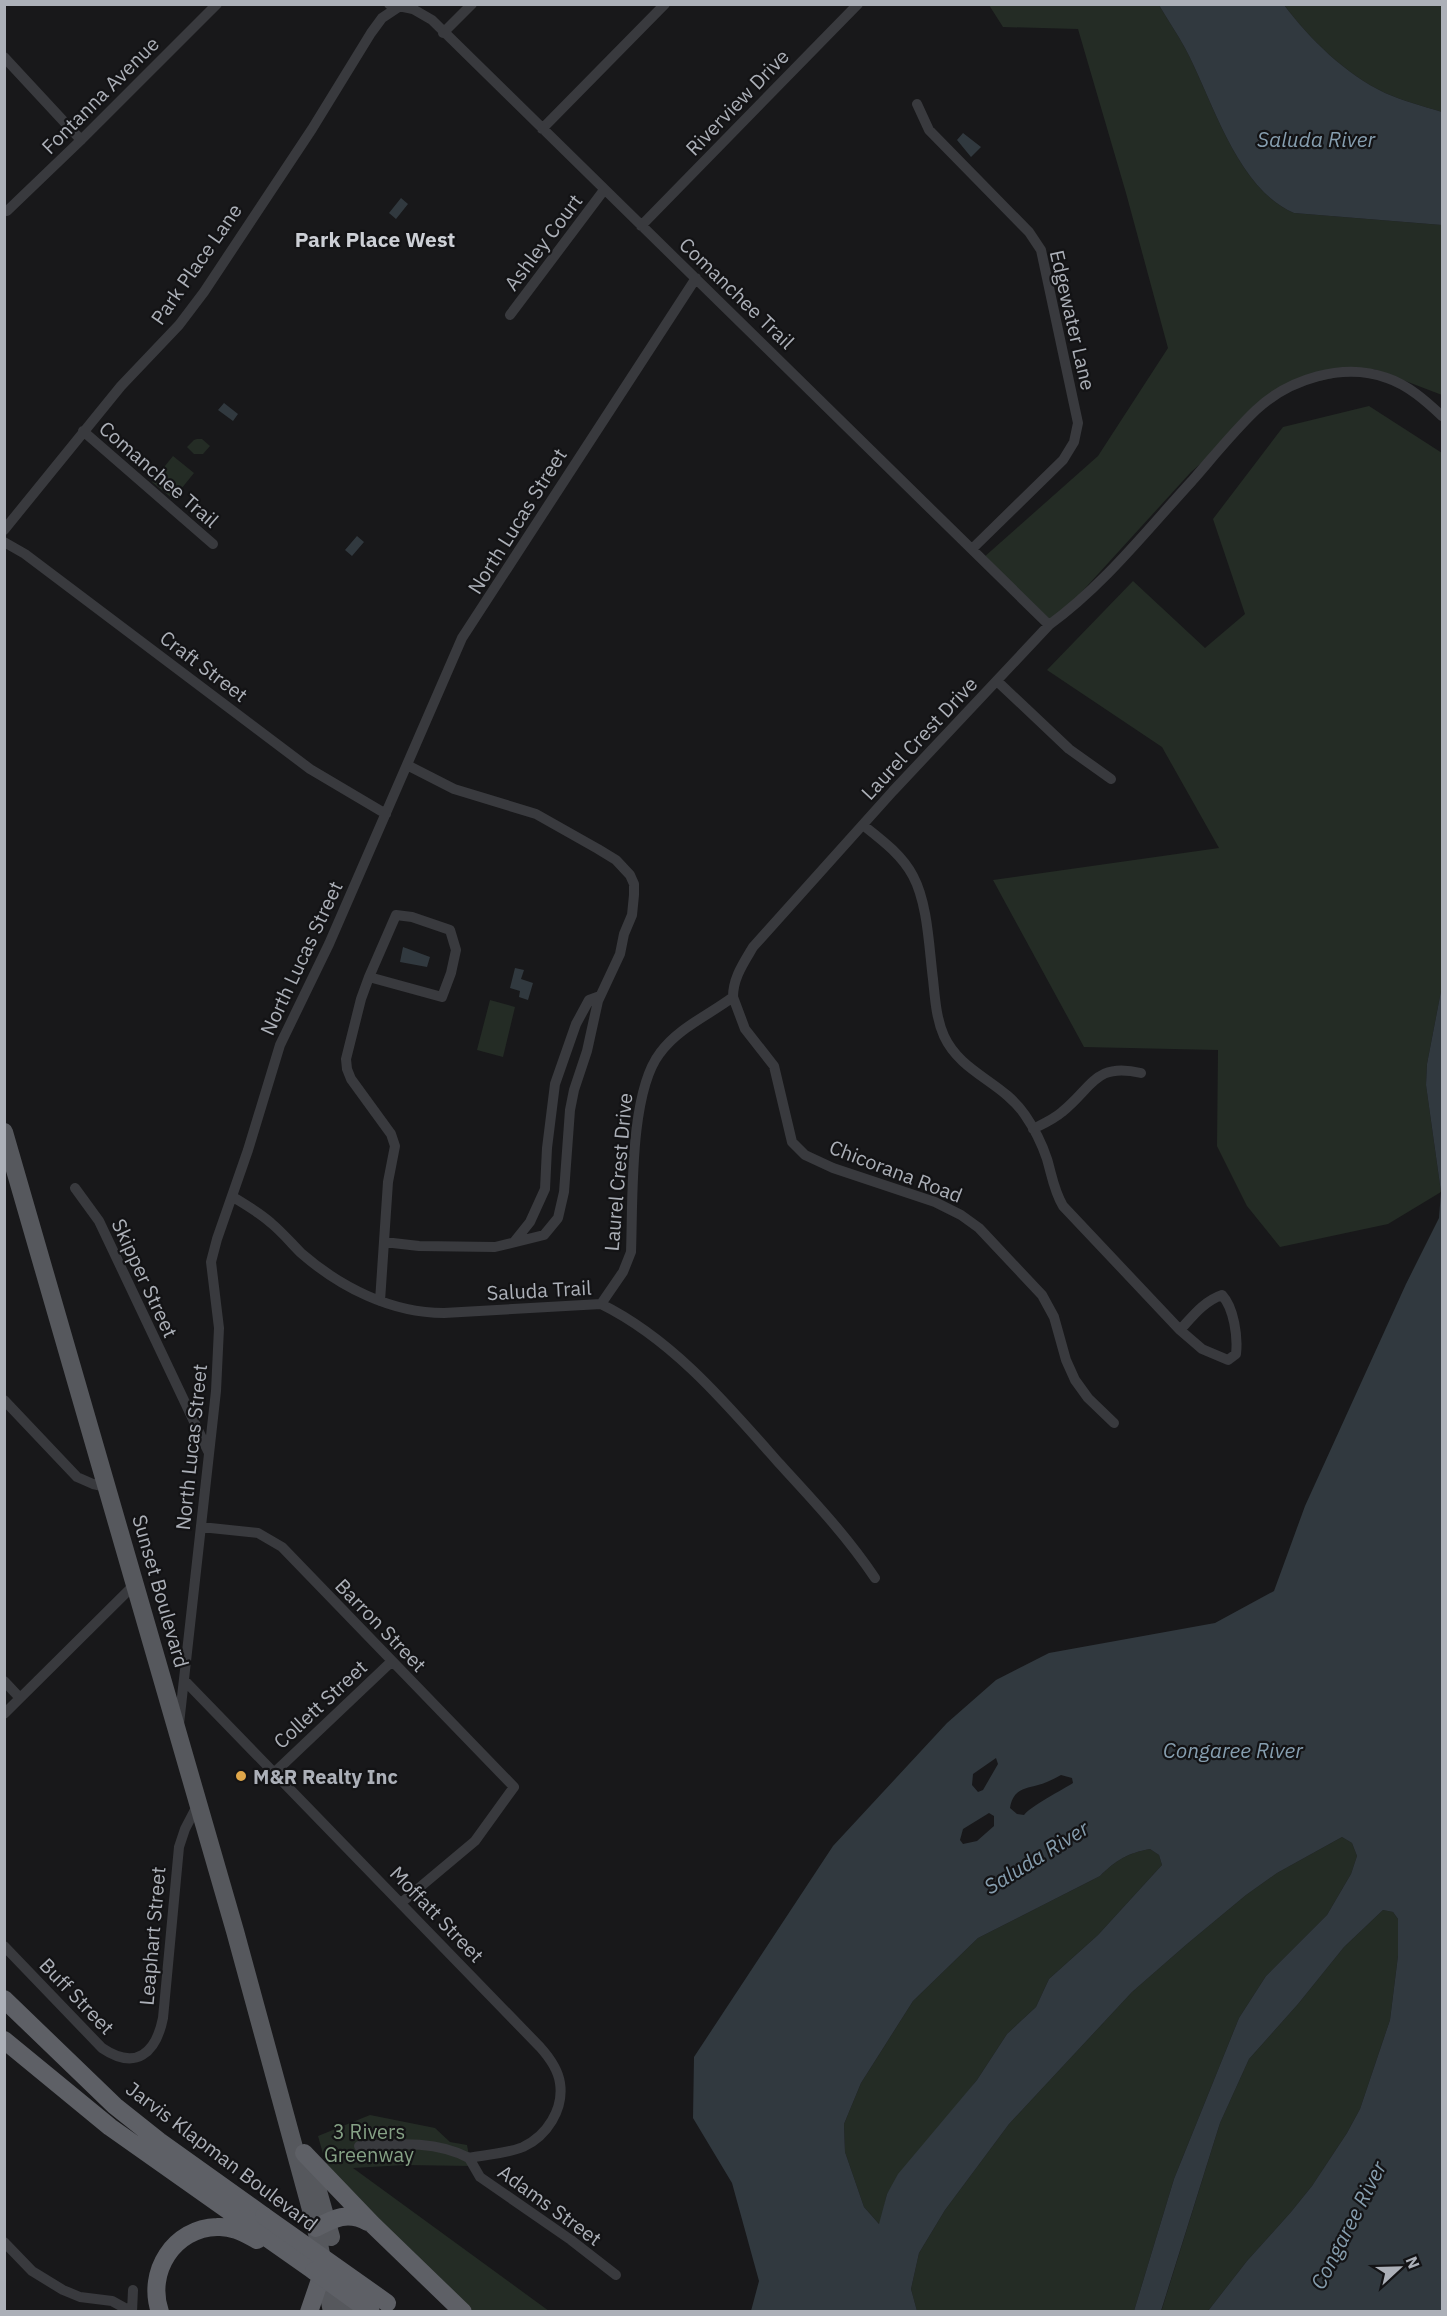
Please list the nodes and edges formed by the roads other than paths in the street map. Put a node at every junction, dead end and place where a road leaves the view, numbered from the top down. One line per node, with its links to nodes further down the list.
1 (217, 4): 10 (street, Fontanna Avenue)
2 (472, 4): 6 (street)
3 (665, 4): 9 (street)
4 (858, 4): 13 (street, Riverview Drive)
5 (394, 5): 6 (street, Comanchee Trail); 17 (street, Park Place Lane)
6 (443, 33): 9 (street, Comanchee Trail)
7 (4, 57): 10 (street)
8 (917, 104): 21 (street, Edgewater Lane)
9 (542, 129): 11 (street, Comanchee Trail)
10 (81, 140): 12 (street, Fontanna Avenue)
11 (604, 190): 13 (street, Comanchee Trail); 15 (street, Ashley Court)
12 (7, 210)
13 (641, 226): 14 (street, Comanchee Trail)
14 (696, 278): 21 (street, Comanchee Trail); 24 (street, North Lucas Street)
15 (510, 315)
16 (1443, 416): 22 (street, Laurel Crest Drive)
17 (83, 432): 18 (street, Park Place Lane); 20 (street, Comanchee Trail)
18 (4, 530)
19 (4, 542): 26 (street, Craft Street)
20 (213, 544)
21 (972, 549): 22 (street, Comanchee Trail)
22 (1049, 626): 23 (street, Laurel Crest Drive)
23 (998, 681): 25 (street); 27 (street, Laurel Crest Drive)
24 (407, 765): 26 (street, North Lucas Street); 29 (street)
25 (1111, 779)
26 (386, 814): 35 (street, North Lucas Street)
27 (863, 825): 30 (street, Laurel Crest Drive); 32 (street)
28 (369, 977): 28 (street); 36 (street)
29 (600, 996): 37 (street); 37 (street)
30 (733, 997): 39 (street, Laurel Crest Drive); 42 (street, Chicorana Road)
31 (1141, 1073): 32 (street)
32 (1033, 1129): 40 (street)
33 (4, 1132): 44 (main road, Sunset Boulevard)
34 (75, 1188): 43 (street, Skipper Street)
35 (232, 1197): 38 (street, Saluda Trail); 43 (street, North Lucas Street)
36 (384, 1242): 37 (street); 38 (street)
37 (514, 1242)
38 (380, 1301): 39 (street, Saluda Trail)
39 (601, 1304): 46 (street, Saluda Trail)
40 (1180, 1330): 40 (street)
41 (4, 1400): 44 (street)
42 (1114, 1423)
43 (208, 1451): 45 (street, North Lucas Street)
44 (107, 1486): 47 (main road, Sunset Boulevard)
45 (201, 1527): 48 (street, Barron Street); 50 (street, North Lucas Street)
46 (875, 1578)
47 (135, 1584): 51 (street); 53 (main road, Sunset Boulevard)
48 (391, 1662): 54 (street, Collett Street); 56 (street, Barron Street)
49 (4, 1681): 51 (street)
50 (185, 1681): 53 (street, North Lucas Street); 54 (street, Moffatt Street)
51 (20, 1698): 52 (street)
52 (4, 1714)
53 (178, 1730): 55 (main road, Sunset Boulevard)
54 (274, 1773): 56 (street, Moffatt Street)
55 (198, 1804): 60 (street, Leaphart Street); 61 (main road, Sunset Boulevard)
56 (401, 1903): 64 (street, Moffatt Street)
57 (4, 1946): 60 (street, Buff Street)
58 (4, 1999): 72 (highway, Jarvis Klapman Boulevard, bridge)
59 (4, 2040): 68 (highway, Jarvis Klapman Boulevard)
60 (130, 2059)
61 (270, 2064): 63 (main road, Sunset Boulevard); 66 (main road, Sunset Boulevard)
62 (359, 2146): 64 (street)
63 (304, 2153): 65 (highway); 66 (main road, Sunset Boulevard)
64 (469, 2158): 70 (street, Adams Street)
65 (372, 2224): 66 (highway); 78 (highway)
66 (322, 2225): 69 (main road, Sunset Boulevard); 77 (main road, Sunset Boulevard)
67 (4, 2242): 73 (street)
68 (270, 2242): 69 (highway, Jarvis Klapman Boulevard); 74 (highway)
69 (319, 2269): 72 (highway, Jarvis Klapman Boulevard, bridge); 75 (highway); 76 (main road, Sunset Boulevard)
70 (616, 2275)
71 (133, 2290): 73 (street)
72 (385, 2309)
73 (132, 2312)
74 (160, 2312)
75 (309, 2312)
76 (332, 2312)
77 (346, 2312)
78 (463, 2312)

